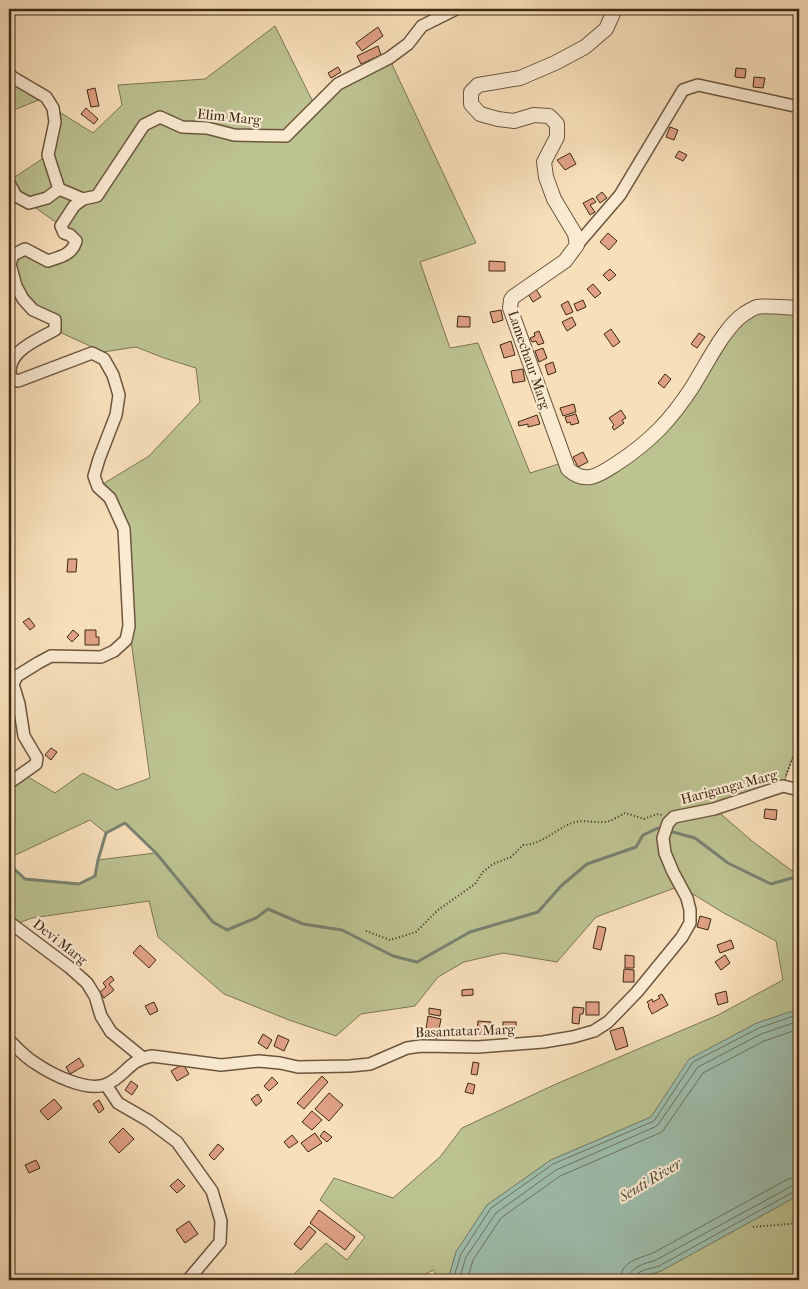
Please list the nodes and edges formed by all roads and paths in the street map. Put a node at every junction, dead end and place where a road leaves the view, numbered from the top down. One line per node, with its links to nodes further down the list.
1 (456, 9): 7 (street, Elim Marg)
2 (615, 9): 8 (street)
3 (9, 72): 6 (street)
4 (799, 107): 8 (street, Lamechaur Marg)
5 (9, 183): 6 (street)
6 (59, 190): 7 (street)
7 (83, 199): 9 (street)
8 (577, 245): 10 (street, Lamechaur Marg)
9 (14, 251): 11 (street)
10 (799, 308)
11 (11, 684): 13 (street)
12 (799, 743): 14 (path)
13 (9, 782)
14 (783, 786): 15 (street, Hariganga Marg); 16 (street, Hariganga Marg)
15 (799, 790)
16 (671, 820): 18 (path); 20 (street, Basantatar Marg)
17 (9, 922): 20 (street, Devi Marg)
18 (366, 931)
19 (9, 1040): 21 (street)
20 (143, 1058): 21 (street)
21 (106, 1085): 24 (street)
22 (799, 1223): 23 (path)
23 (753, 1227)
24 (188, 1280)

